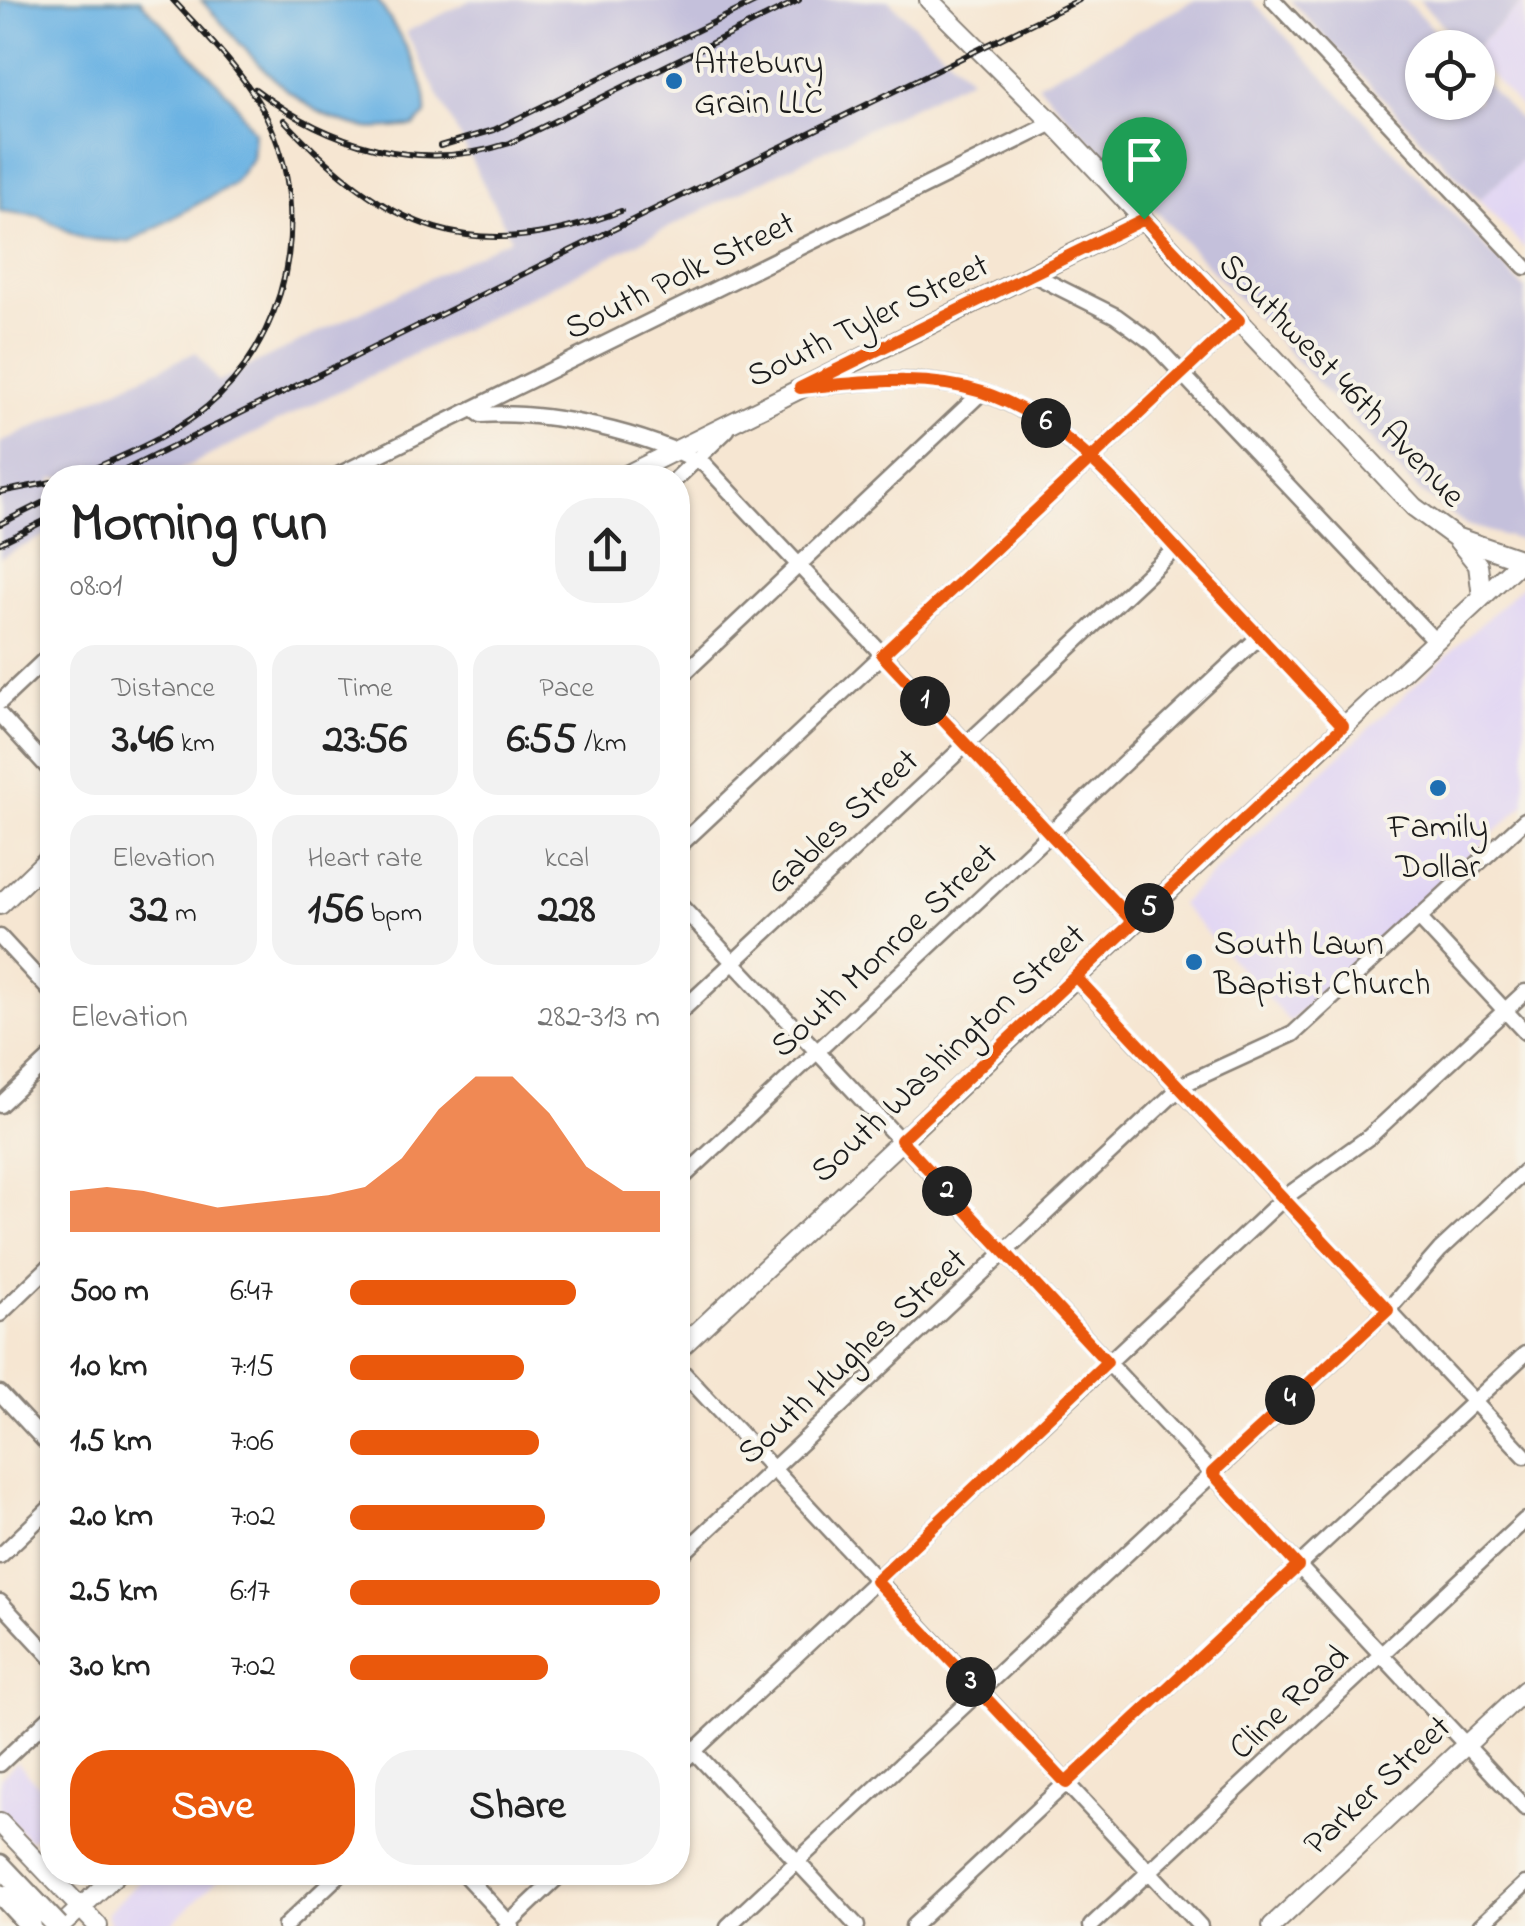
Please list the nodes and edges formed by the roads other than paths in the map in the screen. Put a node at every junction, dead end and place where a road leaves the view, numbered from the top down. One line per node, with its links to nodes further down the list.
1 (929, 0): 3 (main road, Southwest 46th Avenue)
2 (1273, 0): 5 (street)
3 (1053, 123): 4 (main road, Southwest 46th Avenue); 11 (street, South Polk Street)
4 (1144, 219): 6 (main road, South Tyler Street); 7 (main road, Southwest 46th Avenue)
5 (1525, 266)
6 (1032, 274): 8 (street); 9 (main road, South Tyler Street)
7 (1239, 320): 8 (street); 19 (main road, Southwest 46th Avenue)
8 (1184, 372): 14 (street); 25 (street)
9 (800, 388): 10 (street); 12 (main road, South Tyler Street)
10 (982, 392): 14 (street); 22 (street)
11 (472, 409): 13 (street); 16 (street, South Polk Street)
12 (739, 419): 13 (main road, South Tyler Street); 15 (street)
13 (677, 450): 15 (street); 17 (main road, South Tyler Street)
14 (1092, 459): 20 (street); 26 (street)
15 (695, 460): 18 (street); 22 (street)
16 (358, 465)
17 (646, 465)
18 (690, 465)
19 (1456, 538): 21 (main road, Southwest 46th Avenue); 23 (main road)
20 (1176, 548): 24 (street); 32 (street, Gables Street)
21 (1524, 559): 23 (main road, South Washington Street)
22 (799, 564): 26 (street); 28 (street)
23 (1482, 597): 25 (main road, South Washington Street)
24 (1260, 636): 31 (street); 35 (street, South Monroe Street)
25 (1435, 640): 31 (main road, South Washington Street)
26 (882, 655): 32 (street); 36 (street)
27 (40, 664): 29 (street)
28 (690, 668)
29 (0, 702)
30 (0, 715): 33 (street)
31 (1343, 726): 41 (main road, South Washington Street)
32 (966, 744): 35 (street); 43 (street, Gables Street)
33 (40, 759)
34 (1525, 820): 40 (street, South Hughes Street)
35 (1050, 834): 41 (street); 50 (street, South Monroe Street)
36 (690, 836)
37 (40, 867): 38 (main road)
38 (0, 905)
39 (690, 916): 43 (street)
40 (1419, 918): 48 (street); 52 (street, South Hughes Street)
41 (1133, 922): 44 (main road, South Washington Street)
42 (0, 937): 45 (street)
43 (732, 962): 47 (street, Gables Street); 50 (street)
44 (1076, 977): 52 (street); 54 (main road, South Washington Street)
45 (40, 981)
46 (1525, 992): 48 (street)
47 (690, 1002)
48 (1505, 1011): 49 (street); 57 (street)
49 (1525, 1032)
50 (817, 1051): 54 (street); 55 (street, South Monroe Street)
51 (40, 1067): 53 (street)
52 (1180, 1088): 57 (street); 58 (street, South Hughes Street)
53 (0, 1105)
54 (901, 1140): 58 (street); 62 (main road, South Washington Street)
55 (690, 1171)
56 (1525, 1171): 60 (street)
57 (1284, 1198): 60 (street); 64 (street)
58 (1005, 1252): 64 (street); 70 (street, South Hughes Street)
59 (40, 1276): 61 (street)
60 (1388, 1310): 67 (street); 71 (street)
61 (0, 1314)
62 (690, 1339)
63 (1525, 1354): 67 (street)
64 (1107, 1362): 71 (street); 77 (street)
65 (690, 1381): 70 (street)
66 (0, 1393): 68 (street)
67 (1474, 1401): 69 (street); 76 (street)
68 (40, 1431)
69 (1525, 1456)
70 (772, 1469): 74 (street, South Hughes Street); 77 (street)
71 (1212, 1473): 76 (street); 81 (street)
72 (40, 1518): 75 (street)
73 (1525, 1520): 80 (street, Cline Road)
74 (690, 1547)
75 (0, 1556)
76 (1298, 1566): 80 (street); 89 (street)
77 (876, 1581): 81 (street); 86 (street)
78 (0, 1602): 79 (street)
79 (40, 1645)
80 (1382, 1655): 84 (street); 95 (street, Cline Road)
81 (979, 1690): 89 (street); 92 (street)
82 (1525, 1690): 84 (main road, Parker Street)
83 (40, 1726): 88 (street)
84 (1466, 1745): 90 (street); 115 (main road, Parker Street)
85 (690, 1747): 86 (street)
86 (694, 1751): 87 (street); 92 (street)
87 (690, 1755)
88 (0, 1764)
89 (1066, 1783): 95 (street); 112 (street)
90 (1525, 1808)
91 (0, 1823): 94 (main road)
92 (796, 1862): 110 (street); 111 (street)
93 (0, 1865): 103 (highway)
94 (40, 1865)
95 (1149, 1872): 113 (street, Cline Road); 114 (street)
96 (1525, 1884): 116 (street)
97 (53, 1885): 106 (main road)
98 (59, 1885): 104 (main road)
99 (105, 1885): 104 (main road)
100 (328, 1885): 109 (street)
101 (474, 1885): 105 (street)
102 (550, 1885): 105 (street)
103 (7, 1891): 106 (highway, bridge); 107 (highway, bridge)
104 (81, 1908): 107 (main road); 108 (main road)
105 (509, 1925)
106 (27, 1926)
107 (60, 1926)
108 (98, 1926)
109 (285, 1926)
110 (728, 1926)
111 (857, 1926)
112 (913, 1926)
113 (1091, 1926)
114 (1200, 1926)
115 (1272, 1926)
116 (1480, 1926)

